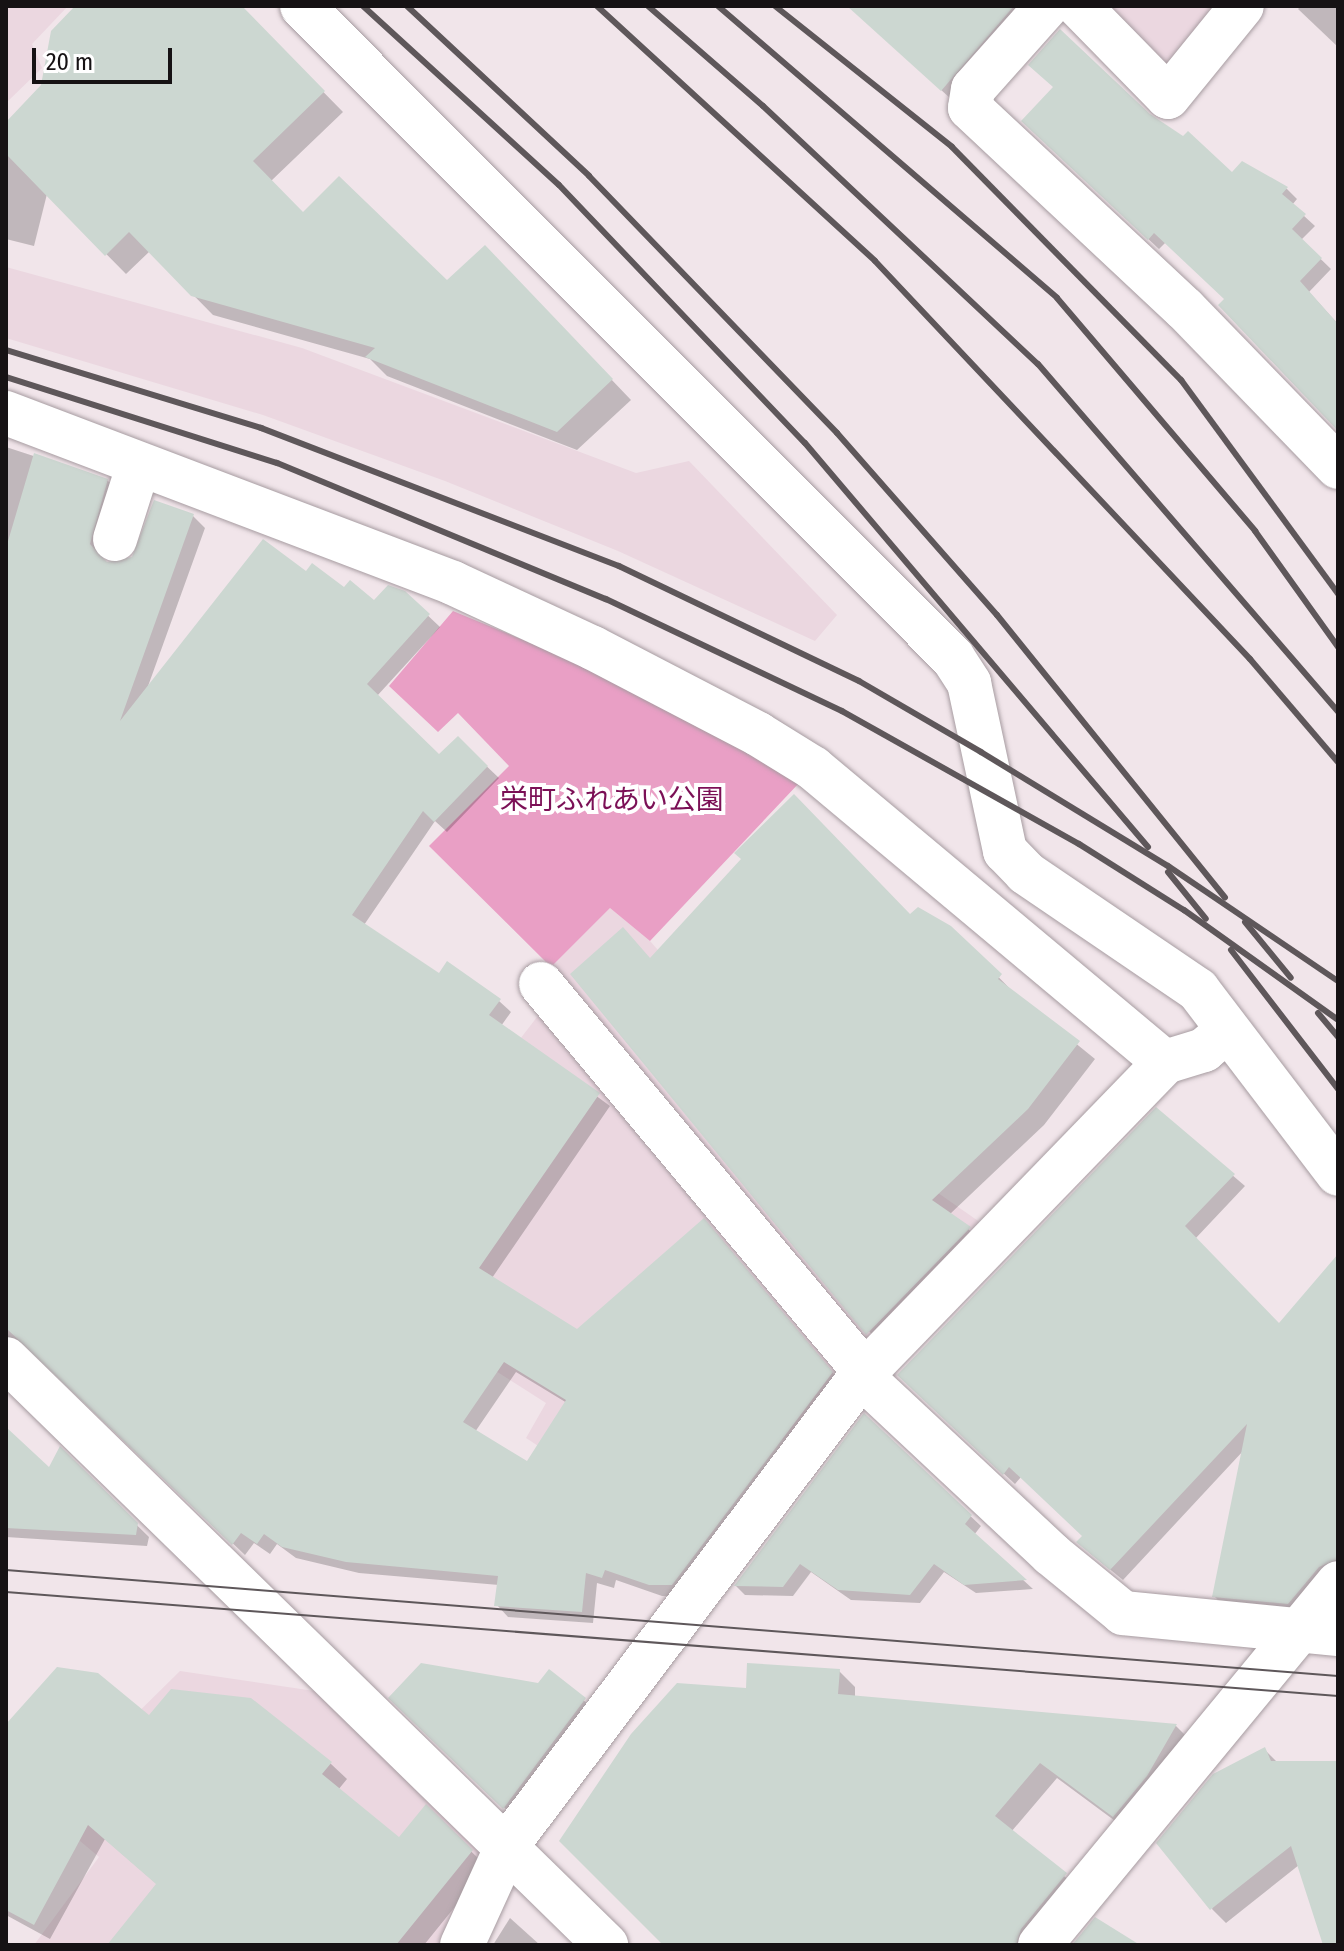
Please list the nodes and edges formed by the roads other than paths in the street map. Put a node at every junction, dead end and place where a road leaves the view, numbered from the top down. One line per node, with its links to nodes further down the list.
1 (302, 6): 10 (street)
2 (1047, 6): 7 (street)
3 (1079, 6): 4 (street)
4 (1242, 6)
5 (6, 413): 6 (street)
6 (138, 467): 8 (street); 11 (street)
7 (1338, 467)
8 (115, 539)
9 (541, 984): 14 (street)
10 (1227, 1031): 11 (street); 12 (street)
11 (1165, 1062): 14 (street)
12 (1338, 1174)
13 (6, 1359): 17 (street)
14 (863, 1374): 16 (street); 17 (street)
15 (1338, 1583): 16 (street)
16 (1319, 1632): 20 (street)
17 (508, 1844): 18 (street); 19 (street)
18 (462, 1945)
19 (606, 1945)
20 (1040, 1945)

